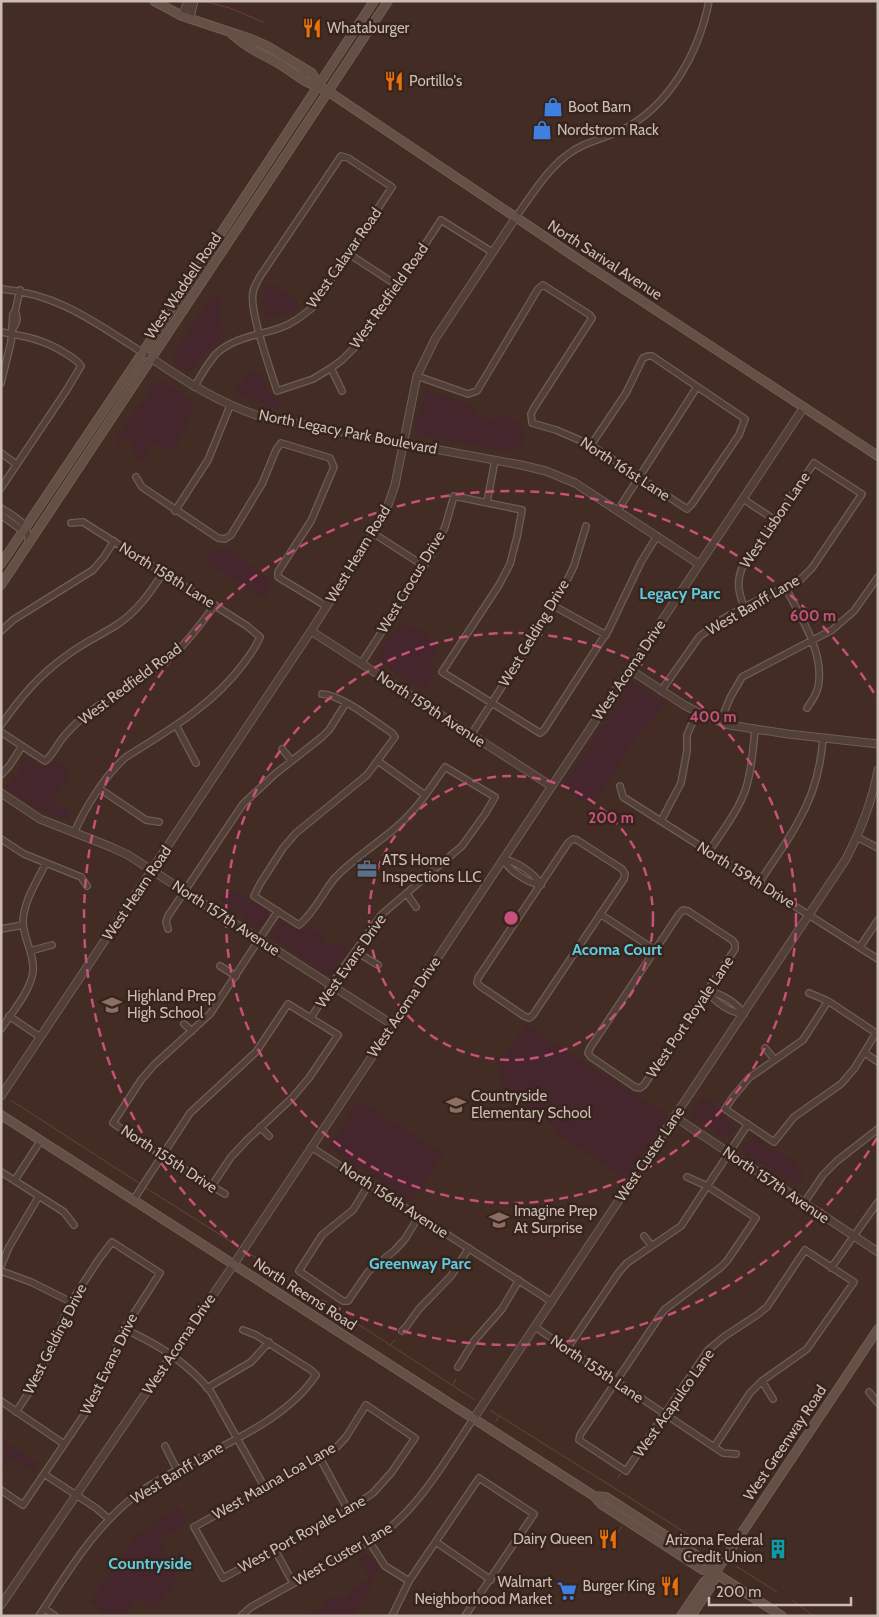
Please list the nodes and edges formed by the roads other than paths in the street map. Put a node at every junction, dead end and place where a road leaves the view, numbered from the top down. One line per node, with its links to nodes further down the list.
1 (154, 1): 8 (main road, North Sarival Avenue)
2 (188, 1): 8 (street)
3 (194, 1): 8 (street)
4 (374, 1): 10 (main road, West Waddell Road)
5 (382, 1): 9 (main road)
6 (388, 1): 9 (main road, West Waddell Road)
7 (709, 1): 12 (street, West Hearn Road)
8 (186, 17): 10 (main road, North Sarival Avenue)
9 (370, 29): 11 (main road, West Waddell Road)
10 (319, 86): 11 (main road, North Sarival Avenue); 21 (main road, West Waddell Road)
11 (329, 92): 12 (main road, North Sarival Avenue); 22 (main road, West Waddell Road)
12 (516, 217): 13 (street, West Hearn Road); 30 (main road, North Sarival Avenue)
13 (492, 252): 15 (street, West Redfield Road); 24 (street, West Hearn Road)
14 (348, 254): 15 (street); 20 (street, West Calavar Road); 20 (street, West Calavar Road)
15 (398, 286): 23 (street, West Redfield Road)
16 (1, 289): 17 (street, North Legacy Park Boulevard)
17 (20, 290): 19 (street); 21 (street, North Legacy Park Boulevard)
18 (1, 332): 19 (street)
19 (12, 332): 25 (street); 37 (street)
20 (260, 334): 23 (street, West Redfield Road); 27 (street, West Calavar Road)
21 (142, 353): 22 (street, North Legacy Park Boulevard); 50 (main road, West Waddell Road)
22 (151, 358): 27 (street, North Legacy Park Boulevard); 54 (main road, West Waddell Road)
23 (331, 368): 28 (street)
24 (417, 376): 31 (street, West Hearn Road); 32 (street, North 161st Lane)
25 (1, 383)
26 (697, 386): 32 (street); 39 (street); 39 (street, North 161st Lane)
27 (194, 387): 29 (street, North Legacy Park Boulevard)
28 (342, 391)
29 (230, 406): 31 (street, North Legacy Park Boulevard); 45 (street)
30 (804, 407): 34 (main road, North Sarival Avenue); 41 (street, West Acoma Drive)
31 (402, 443): 35 (street, North Legacy Park Boulevard); 51 (street, West Hearn Road)
32 (591, 445): 39 (street, North 161st Lane)
33 (1, 453): 37 (street)
34 (878, 456)
35 (495, 460): 42 (street); 44 (street, North Legacy Park Boulevard)
36 (814, 463): 47 (street, West Lisbon Lane); 61 (street, West Banff Lane)
37 (16, 464): 40 (street)
38 (136, 477): 45 (street)
39 (640, 478): 44 (street)
40 (1, 488)
41 (743, 499): 47 (street); 56 (street, West Acoma Drive)
42 (487, 502): 57 (street, West Crocus Drive); 74 (street)
43 (1, 508): 50 (street)
44 (618, 510): 52 (street, North Legacy Park Boulevard)
45 (175, 511): 63 (street)
46 (1, 515): 50 (street)
47 (775, 520): 65 (street, West Lisbon Lane)
48 (71, 523): 53 (street, North 158th Lane)
49 (586, 526): 64 (street, West Gelding Drive)
50 (24, 528): 54 (street); 55 (main road, West Waddell Road)
51 (373, 533): 57 (street); 63 (street, West Hearn Road)
52 (658, 536): 56 (street, North Legacy Park Boulevard); 68 (street)
53 (114, 541): 58 (street, North 158th Lane); 67 (street)
54 (28, 544): 60 (main road, West Waddell Road)
55 (1, 564)
56 (699, 564): 71 (street, West Acoma Drive)
57 (424, 566): 70 (street, West Crocus Drive)
58 (163, 573): 62 (street, North 158th Lane); 79 (street)
59 (878, 577): 69 (street)
60 (1, 585)
61 (786, 588): 65 (street, West Banff Lane); 69 (street)
62 (215, 605): 80 (street, North 158th Lane); 86 (street, West Redfield Road)
63 (326, 606): 66 (street, West Hearn Road)
64 (554, 606): 68 (street); 74 (street, West Gelding Drive)
65 (744, 607): 72 (street, West Banff Lane)
66 (310, 631): 70 (street, North 159th Avenue); 107 (street, West Hearn Road)
67 (1, 632)
68 (606, 635): 74 (street)
69 (812, 642): 76 (street); 78 (street)
70 (361, 664): 83 (street, North 159th Avenue)
71 (629, 669): 72 (street); 93 (street, West Acoma Drive)
72 (661, 690): 77 (street)
73 (322, 694): 75 (street)
74 (492, 702): 83 (street, West Gelding Drive)
75 (346, 703): 88 (street); 89 (street)
76 (807, 708)
77 (696, 712): 78 (street); 98 (street)
78 (720, 722): 81 (street)
79 (1, 725)
80 (176, 725): 90 (street); 95 (street)
81 (755, 730): 84 (street); 104 (street)
82 (1, 732): 86 (street)
83 (471, 735): 93 (street, North 159th Avenue)
84 (823, 738): 85 (street); 108 (street)
85 (878, 744)
86 (22, 746): 92 (street)
87 (282, 749): 88 (street)
88 (292, 761): 111 (street)
89 (378, 761): 97 (street); 114 (street)
90 (196, 763)
91 (878, 770): 101 (street, West Custer Lane)
92 (1, 775)
93 (551, 786): 105 (street, West Acoma Drive)
94 (620, 786): 98 (street, North 159th Drive)
95 (100, 789): 99 (street); 100 (street)
96 (1, 793): 100 (street, North 157th Avenue)
97 (425, 795): 112 (street, West Evans Drive); 114 (street)
98 (661, 821): 104 (street, North 159th Drive)
99 (159, 822)
100 (74, 833): 107 (street, North 157th Avenue)
101 (857, 837): 103 (street); 116 (street, West Custer Lane)
102 (1, 839): 106 (street)
103 (878, 848)
104 (709, 852): 108 (street, North 159th Drive)
105 (503, 859): 109 (street); 139 (street, West Acoma Drive)
106 (46, 863): 110 (street); 118 (street)
107 (152, 870): 111 (street, North 157th Avenue); 142 (street, West Hearn Road)
108 (759, 883): 116 (street, North 159th Drive)
109 (541, 885): 115 (street); 115 (street)
110 (88, 886)
111 (184, 891): 120 (street); 121 (street, North 157th Avenue)
112 (407, 894): 113 (street); 124 (street, West Evans Drive)
113 (416, 907)
114 (278, 912): 121 (street)
115 (600, 914): 125 (street)
116 (809, 915): 123 (street, North 159th Drive); 135 (street, West Custer Lane)
117 (878, 920): 123 (street)
118 (23, 924): 119 (street); 126 (street)
119 (1, 928)
120 (168, 929)
121 (260, 940): 130 (street); 131 (street, North 157th Avenue)
122 (52, 945): 126 (street)
123 (860, 947): 127 (street, North 159th Drive)
124 (355, 950): 128 (street); 131 (street, West Evans Drive)
125 (655, 950): 132 (street, West Port Royale Lane); 132 (street, West Port Royale Lane)
126 (30, 951): 136 (street)
127 (878, 959)
128 (378, 965)
129 (220, 966): 130 (street)
130 (236, 976): 141 (street)
131 (331, 985): 137 (street, West Evans Drive); 139 (street, North 157th Avenue)
132 (707, 991): 135 (street)
133 (809, 993): 134 (street)
134 (828, 1001): 144 (street); 145 (street)
135 (744, 1014): 149 (street, West Custer Lane)
136 (9, 1016): 140 (street); 142 (street)
137 (311, 1018): 151 (street); 157 (street)
138 (184, 1024): 141 (street)
139 (393, 1025): 155 (street, West Acoma Drive)
140 (1, 1029)
141 (192, 1031): 157 (street, North 155th Drive)
142 (40, 1037): 147 (street, West Hearn Road)
143 (765, 1048): 145 (street)
144 (864, 1053): 146 (street); 150 (street)
145 (775, 1060): 150 (street)
146 (878, 1062)
147 (1, 1096)
148 (1, 1115): 154 (main road, North Reems Road)
149 (675, 1117): 156 (street, North 157th Avenue); 183 (street, West Custer Lane)
150 (748, 1124): 156 (street)
151 (260, 1127): 153 (street); 163 (street)
152 (878, 1129): 168 (street)
153 (268, 1136)
154 (41, 1140): 160 (street); 166 (main road, North Reems Road)
155 (311, 1147): 161 (street, North 156th Avenue); 177 (street, West Acoma Drive)
156 (729, 1153): 162 (street); 168 (street, North 157th Avenue)
157 (162, 1156): 163 (street, North 155th Drive); 166 (street)
158 (1, 1172): 160 (street)
159 (687, 1177): 162 (street)
160 (15, 1180): 165 (street)
161 (369, 1184): 169 (street, North 156th Avenue); 169 (street)
162 (707, 1186): 174 (street); 193 (street)
163 (211, 1187): 164 (street, North 155th Drive)
164 (225, 1194)
165 (39, 1196): 170 (street); 178 (street)
166 (134, 1199): 177 (main road, North Reems Road)
167 (878, 1202): 172 (street)
168 (804, 1203): 172 (street, North 157th Avenue)
169 (419, 1216): 175 (street, North 156th Avenue)
170 (74, 1225)
171 (644, 1236): 174 (street)
172 (853, 1236): 176 (street, North 157th Avenue); 179 (street)
173 (112, 1242): 182 (street, West Gelding Drive); 185 (street, West Evans Drive)
174 (652, 1246): 190 (street)
175 (469, 1248): 181 (street, North 156th Avenue); 188 (street)
176 (878, 1252)
177 (234, 1264): 191 (street, West Acoma Drive); 203 (main road, North Reems Road)
178 (1, 1266)
179 (831, 1268): 194 (street); 202 (street, West Acapulco Lane)
180 (1, 1271): 182 (street)
181 (520, 1280): 183 (street, North 156th Avenue); 192 (street)
182 (71, 1302): 201 (street, West Gelding Drive)
183 (552, 1302): 184 (street, West Custer Lane)
184 (535, 1327): 190 (street, North 155th Lane); 203 (street, West Custer Lane)
185 (124, 1328): 191 (street); 205 (street, West Evans Drive)
186 (878, 1329): 220 (main road, West Greenway Road)
187 (243, 1330): 189 (street)
188 (402, 1331)
189 (269, 1342): 195 (street); 204 (street, West Banff Lane)
190 (567, 1349): 193 (street, North 155th Lane)
191 (170, 1356): 195 (street); 214 (street, West Acoma Drive)
192 (458, 1368)
193 (615, 1381): 202 (street, North 155th Lane); 202 (street, West Acapulco Lane)
194 (762, 1381): 197 (street); 207 (street)
195 (207, 1388): 204 (street)
196 (869, 1392): 199 (street)
197 (774, 1399)
198 (1, 1401): 201 (street)
199 (878, 1403)
200 (366, 1405): 209 (street, West Mauna Loa Lane); 215 (street, West Port Royale Lane)
201 (16, 1412): 205 (street)
202 (665, 1414): 207 (street, North 155th Lane)
203 (474, 1418): 217 (street, West Custer Lane); 220 (main road, North Reems Road)
204 (237, 1438): 210 (street, West Banff Lane); 212 (street)
205 (64, 1444): 211 (street, West Evans Drive)
206 (164, 1446): 210 (street)
207 (714, 1447): 208 (street, North 155th Lane)
208 (736, 1454)
209 (320, 1458): 212 (street, West Mauna Loa Lane); 215 (street)
210 (177, 1470): 216 (street, West Banff Lane)
211 (44, 1474): 213 (street, West Evans Drive); 214 (street)
212 (265, 1488): 221 (street, West Mauna Loa Lane)
213 (1, 1490)
214 (76, 1495): 216 (street); 225 (street, West Acoma Drive)
215 (348, 1510): 219 (street, West Port Royale Lane)
216 (109, 1519): 226 (street, West Banff Lane)
217 (368, 1541): 223 (street); 224 (street, West Custer Lane)
218 (436, 1542): 222 (street); 222 (street); 223 (street)
219 (275, 1550): 221 (street, West Port Royale Lane); 224 (street)
220 (715, 1573): 232 (main road, West Greenway Road); 233 (main road, West Greenway Road); 234 (main road, North Reems Road)
221 (223, 1578)
222 (491, 1580): 231 (street)
223 (409, 1581): 230 (street)
224 (293, 1583): 229 (street, West Custer Lane)
225 (1, 1605)
226 (44, 1608): 227 (street, West Banff Lane); 228 (street)
227 (39, 1616)
228 (55, 1616)
229 (241, 1616)
230 (392, 1616)
231 (465, 1616)
232 (681, 1616)
233 (691, 1616)
234 (782, 1616)

